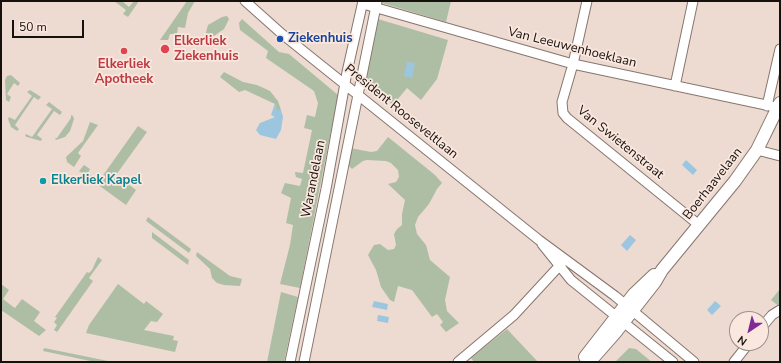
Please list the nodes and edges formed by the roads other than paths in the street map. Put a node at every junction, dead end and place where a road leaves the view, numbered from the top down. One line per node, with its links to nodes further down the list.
1 (587, 1): 7 (street, Van Swietenstraat)
2 (693, 1): 9 (street)
3 (247, 2): 8 (street, President Rooseveltlaan)
4 (363, 3): 5 (street, Van Leeuwenhoeklaan); 8 (street, Warandelaan)
5 (376, 4): 7 (street, Van Leeuwenhoeklaan); 10 (street, Warandelaan)
6 (780, 49): 12 (street, Boerhaavelaan)
7 (573, 64): 9 (street, Van Leeuwenhoeklaan); 15 (street, Van Swietenstraat)
8 (345, 83): 10 (street, President Rooseveltlaan); 24 (street, Warandelaan)
9 (675, 86): 12 (street, Van Leeuwenhoeklaan)
10 (358, 94): 16 (street, President Rooseveltlaan); 25 (street, Warandelaan)
11 (780, 96): 12 (main road, Boerhaavelaan)
12 (776, 106): 13 (main road, Boerhaavelaan)
13 (757, 150): 14 (street); 15 (main road, Boerhaavelaan)
14 (780, 156)
15 (699, 225): 19 (main road, Boerhaavelaan)
16 (539, 240): 17 (street, President Rooseveltlaan); 18 (street, President Rooseveltlaan)
17 (566, 259): 18 (street); 19 (street, President Rooseveltlaan)
18 (560, 266): 21 (street, President Rooseveltlaan); 26 (street)
19 (628, 308): 21 (main road, Boerhaavelaan); 30 (street, President Rooseveltlaan)
20 (780, 310): 22 (street)
21 (620, 319): 27 (main road); 28 (main road); 29 (street, President Rooseveltlaan)
22 (769, 319)
23 (743, 351): 31 (street)
24 (290, 362)
25 (304, 362)
26 (458, 362)
27 (583, 362)
28 (587, 362)
29 (673, 362)
30 (694, 362)
31 (734, 362)

